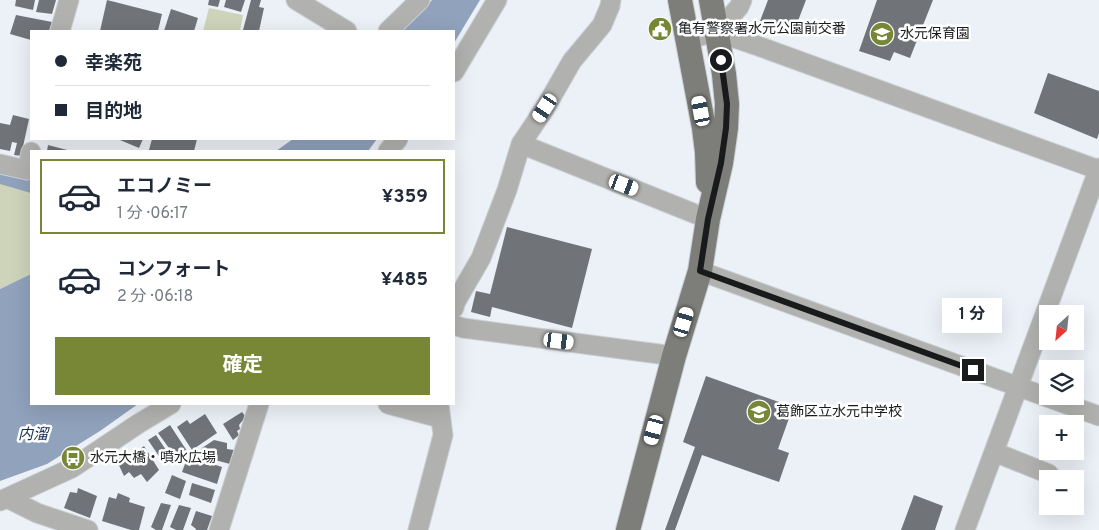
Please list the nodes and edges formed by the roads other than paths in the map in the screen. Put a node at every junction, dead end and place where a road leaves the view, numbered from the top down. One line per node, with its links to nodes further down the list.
1 (69, 0): 9 (street)
2 (296, 0): 10 (street)
3 (420, 0): 11 (street)
4 (497, 0): 14 (street)
5 (611, 0): 16 (street)
6 (680, 0): 13 (main road)
7 (711, 0): 12 (main road)
8 (742, 0): 12 (street)
9 (60, 30)
10 (345, 30)
11 (389, 30)
12 (717, 32): 13 (street); 20 (street); 21 (main road)
13 (688, 39): 21 (main road)
14 (455, 70)
15 (397, 140): 17 (street)
16 (521, 144): 21 (street); 23 (street)
17 (389, 150)
18 (30, 161): 19 (street)
19 (0, 164)
20 (1099, 170): 26 (street)
21 (708, 219): 22 (main road)
22 (700, 271): 25 (main road); 26 (street)
23 (455, 302)
24 (455, 325): 25 (street)
25 (674, 356): 38 (main road)
26 (1018, 386): 31 (street); 32 (street)
27 (170, 405): 34 (street)
28 (259, 405): 36 (street)
29 (395, 405): 30 (street)
30 (440, 411): 37 (street)
31 (1099, 416)
32 (994, 452): 33 (street); 39 (street)
33 (1039, 470)
34 (3, 500): 35 (street)
35 (88, 530)
36 (219, 530)
37 (418, 530)
38 (628, 530)
39 (965, 530)

